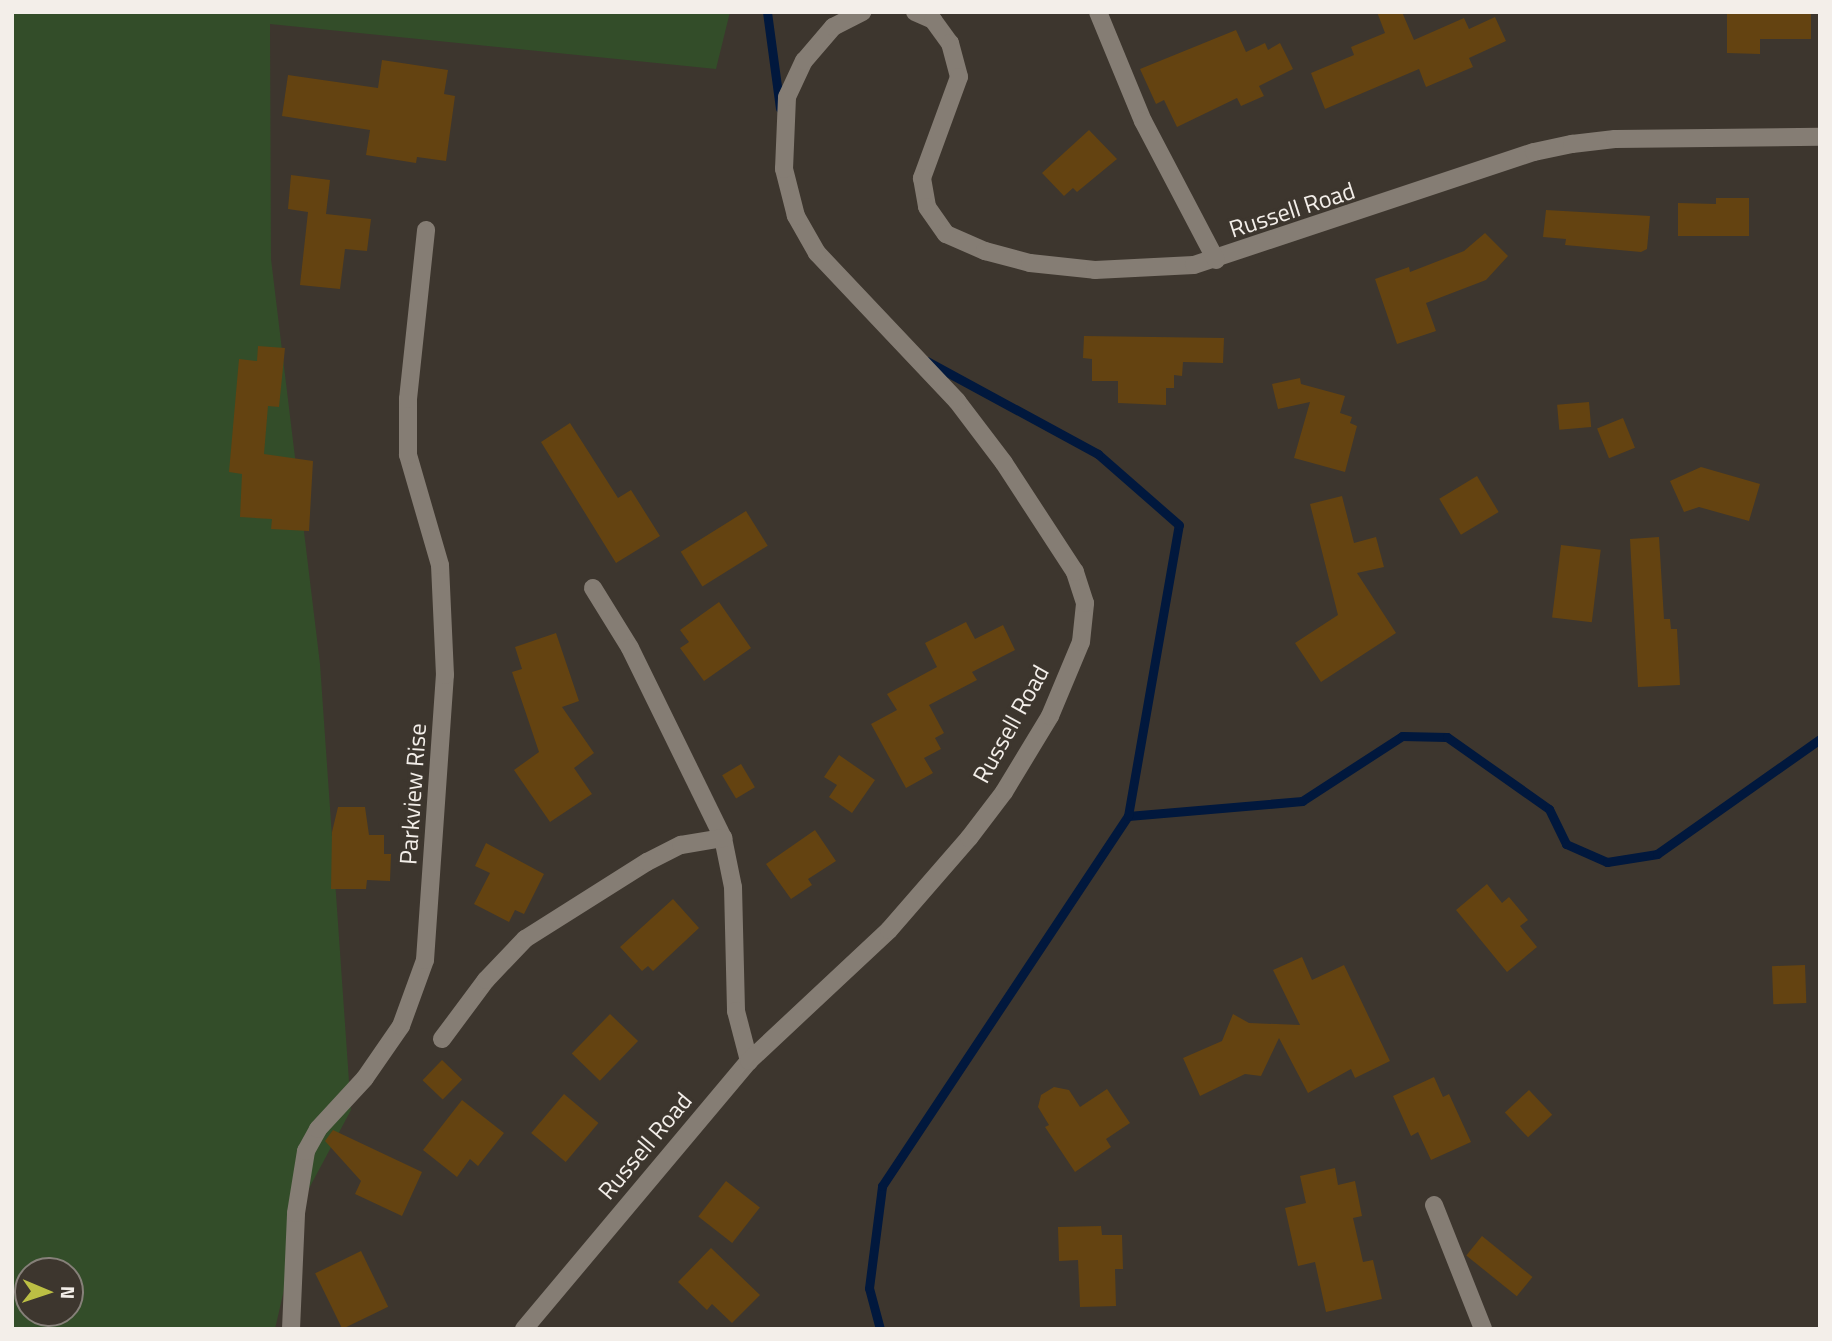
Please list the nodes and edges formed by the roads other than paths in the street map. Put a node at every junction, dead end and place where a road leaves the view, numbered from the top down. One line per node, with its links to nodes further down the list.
1 (862, 12): 4 (street, Russell Road)
2 (915, 12): 7 (street, Russell Road)
3 (1098, 12): 7 (street)
4 (829, 19): 11 (street, Russell Road)
5 (1820, 137): 7 (street, Russell Road)
6 (426, 230): 13 (street, Parkview Rise)
7 (1216, 260)
8 (593, 588): 9 (street)
9 (723, 838): 10 (street); 11 (street)
10 (442, 1039)
11 (748, 1061): 14 (street, Russell Road)
12 (1434, 1205): 15 (street)
13 (291, 1329)
14 (524, 1329)
15 (1483, 1329)

